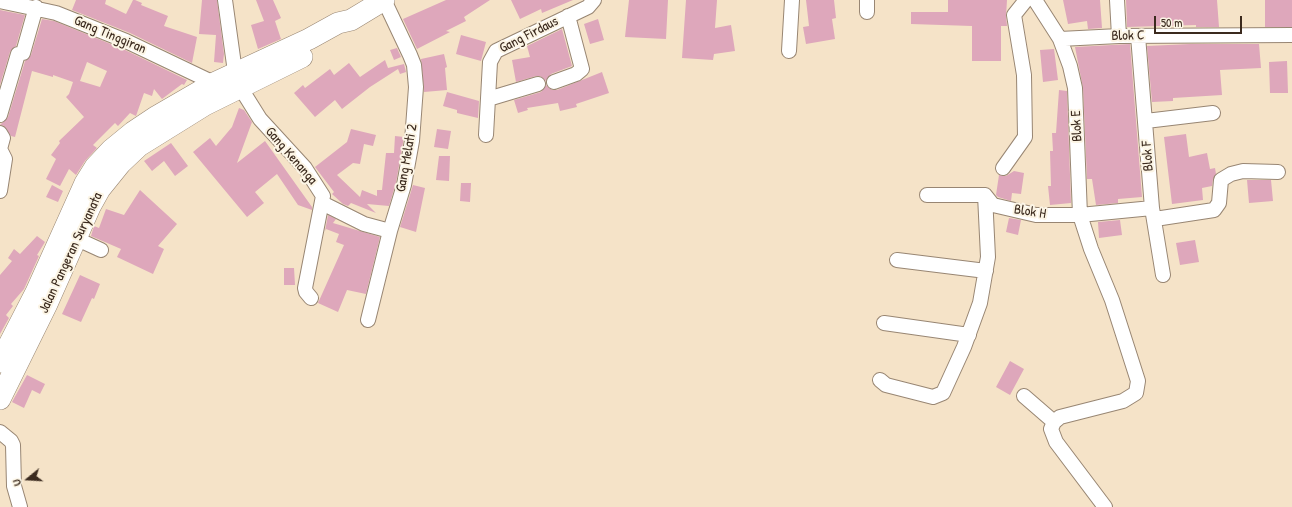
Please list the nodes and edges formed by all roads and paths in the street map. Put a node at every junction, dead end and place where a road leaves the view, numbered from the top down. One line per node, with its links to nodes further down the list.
1 (0, 0): 9 (street, Gang Tinggiran)
2 (225, 0): 17 (street)
3 (384, 0): 17 (main road, Jalan Pangeran Suryanata); 33 (street, Gang Melati 2)
4 (594, 0): 10 (street, Gang Firdaus)
5 (792, 0): 15 (street)
6 (1026, 0): 25 (street)
7 (1035, 0): 14 (street, Blok E)
8 (1117, 0): 12 (street)
9 (36, 7): 17 (street, Gang Tinggiran); 21 (street)
10 (568, 16): 16 (street); 19 (street, Gang Firdaus)
11 (1292, 35): 13 (street, Blok C)
12 (1119, 36): 13 (street, Blok C); 14 (street, Blok C)
13 (1138, 36): 22 (street, Blok F)
14 (1060, 39): 32 (street, Blok E)
15 (789, 51)
16 (554, 82)
17 (228, 84): 30 (street, Gang Kenanga); 34 (main road, Jalan Pangeran Suryanata); 43 (main road, Jalan Pangeran Suryanata)
18 (538, 84): 19 (street)
19 (488, 99): 24 (street, Gang Firdaus)
20 (1213, 113): 22 (street)
21 (0, 115)
22 (1146, 121): 31 (street, Blok F)
23 (0, 134): 27 (street)
24 (486, 135)
25 (1003, 168)
26 (1278, 172): 31 (street, Blok H)
27 (0, 191)
28 (927, 194): 29 (street)
29 (985, 195): 32 (street, Blok H); 37 (street)
30 (322, 203): 33 (street); 39 (street, Gang Kenanga)
31 (1153, 214): 32 (street, Blok H); 38 (street, Blok F)
32 (1080, 215): 47 (street, Blok E)
33 (390, 231): 40 (street, Gang Melati 2)
34 (77, 239): 35 (street); 46 (main road, Jalan Pangeran Suryanata)
35 (101, 250)
36 (897, 260): 37 (street)
37 (986, 271): 42 (street)
38 (1163, 275)
39 (311, 298)
40 (368, 320)
41 (884, 323): 42 (street)
42 (969, 335): 44 (street)
43 (0, 362)
44 (880, 380)
45 (1024, 396): 47 (street)
46 (0, 399)
47 (1054, 422): 50 (street)
48 (0, 432): 49 (street)
49 (20, 507)
50 (1105, 507)

